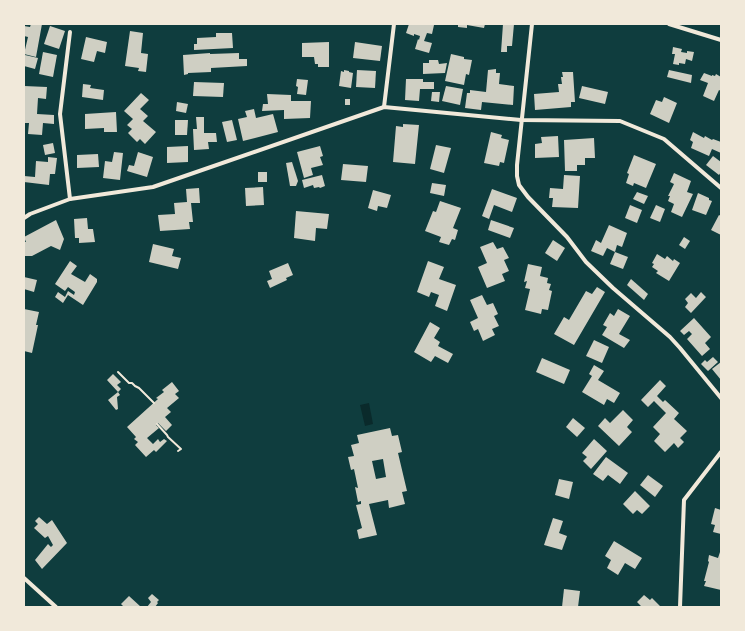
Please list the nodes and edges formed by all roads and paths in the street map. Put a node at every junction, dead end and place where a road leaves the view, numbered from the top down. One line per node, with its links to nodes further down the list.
1 (394, 24): 6 (street)
2 (532, 24): 7 (street)
3 (669, 24): 5 (street)
4 (70, 32): 9 (street)
5 (721, 40)
6 (384, 107): 7 (street); 9 (street)
7 (521, 120): 8 (street); 12 (street)
8 (721, 188)
9 (70, 199): 10 (street)
10 (24, 218)
11 (118, 372): 13 (path)
12 (721, 398)
13 (154, 403)
14 (157, 424): 15 (path)
15 (178, 451)
16 (721, 452): 19 (street)
17 (24, 578): 18 (street)
18 (56, 607)
19 (680, 607)

